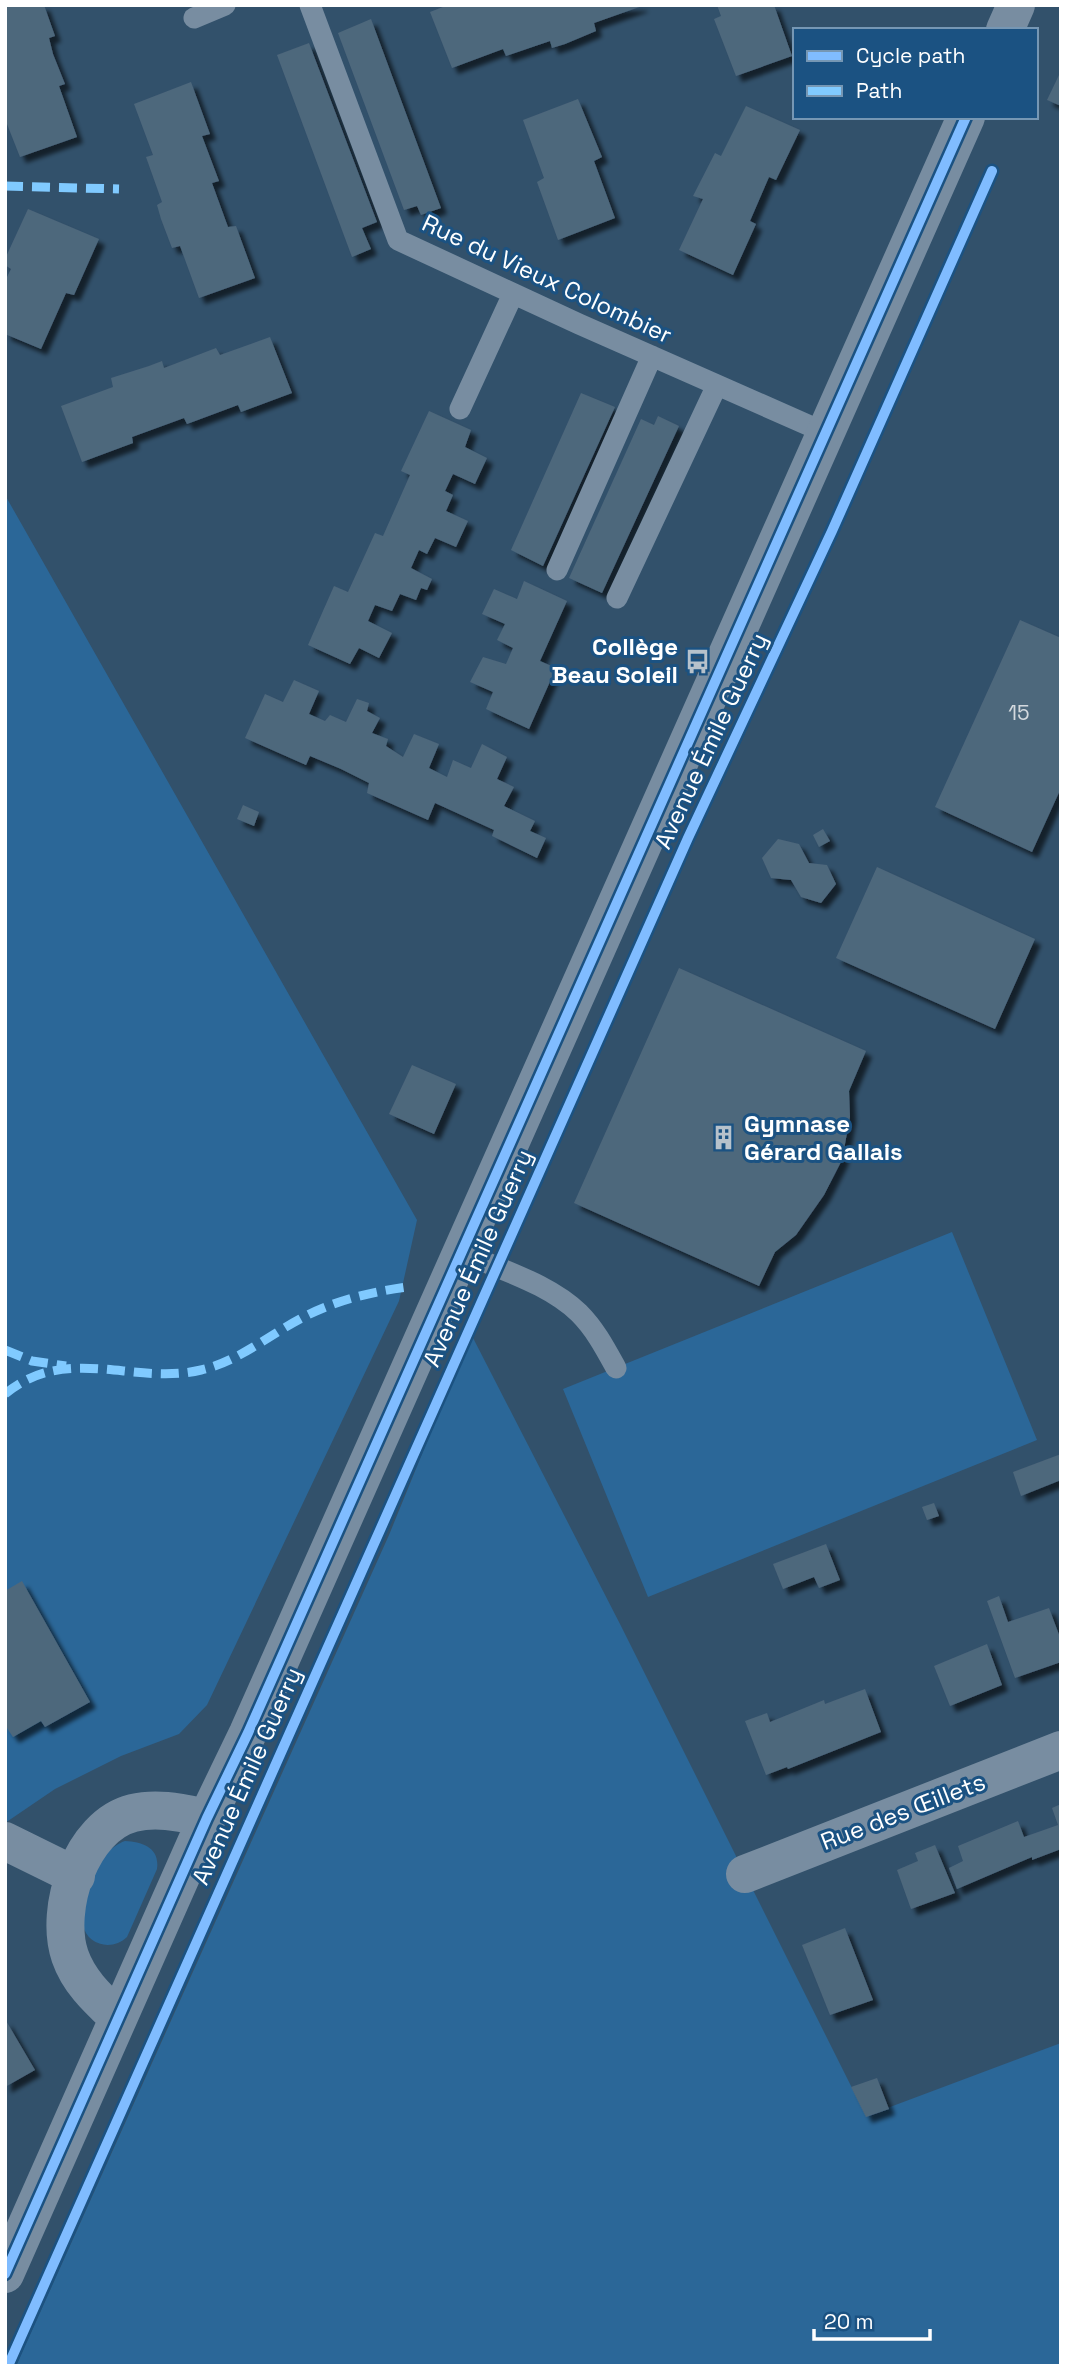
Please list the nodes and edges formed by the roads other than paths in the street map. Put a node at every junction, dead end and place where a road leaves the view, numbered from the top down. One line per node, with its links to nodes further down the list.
1 (225, 5): 4 (lane)
2 (310, 5): 7 (lane, Rue du Vieux Colombier)
3 (1016, 5): 5 (street)
4 (194, 18)
5 (1006, 28)
6 (965, 119): 11 (street, Avenue Émile Guerry)
7 (513, 294): 8 (lane, Rue du Vieux Colombier); 10 (lane)
8 (652, 356): 9 (lane, Rue du Vieux Colombier); 12 (lane)
9 (717, 385): 11 (lane, Rue du Vieux Colombier); 13 (lane)
10 (460, 409)
11 (825, 433): 14 (street, Avenue Émile Guerry)
12 (557, 570)
13 (617, 598)
14 (461, 1252): 15 (lane); 17 (street, Avenue Émile Guerry)
15 (616, 1368)
16 (1061, 1750): 19 (street, Rue des Œillets)
17 (207, 1818): 20 (street); 21 (street, Avenue Émile Guerry)
18 (5, 1841): 20 (street)
19 (745, 1874)
20 (76, 1876): 21 (street)
21 (118, 2018): 22 (street, Avenue Émile Guerry)
22 (5, 2274)

